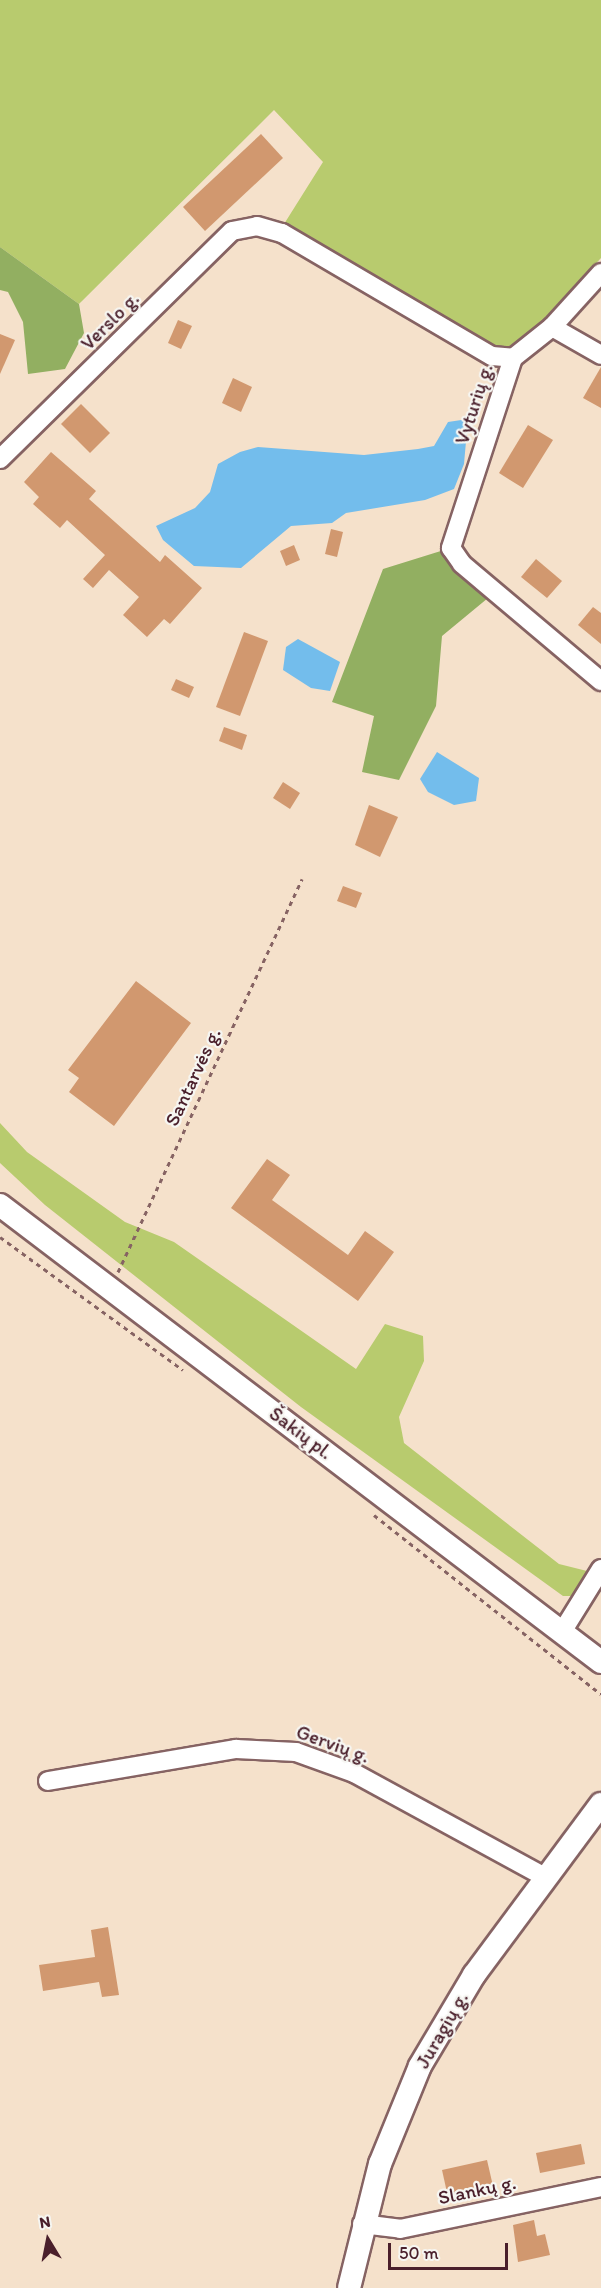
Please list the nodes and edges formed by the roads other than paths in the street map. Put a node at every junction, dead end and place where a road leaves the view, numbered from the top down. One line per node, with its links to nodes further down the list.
1 (257, 226): 5 (street, Vyturių g.); 6 (street, Verslo g.)
2 (601, 273): 3 (street)
3 (552, 327): 4 (street); 5 (street)
4 (601, 355)
5 (513, 358): 7 (street, Vyturių g.)
6 (0, 459)
7 (601, 681)
8 (0, 1205): 10 (main road, Šakių pl.)
9 (601, 1569): 10 (street)
10 (562, 1632): 11 (main road, Šakių pl.)
11 (601, 1662)
12 (48, 1781): 14 (street, Gervių g.)
13 (601, 1804): 14 (main road, Juragių g.)
14 (545, 1877): 16 (main road, Juragių g.)
15 (601, 2187): 16 (street, Slankų g.)
16 (362, 2224): 17 (main road, Juragių g.)
17 (349, 2288)

